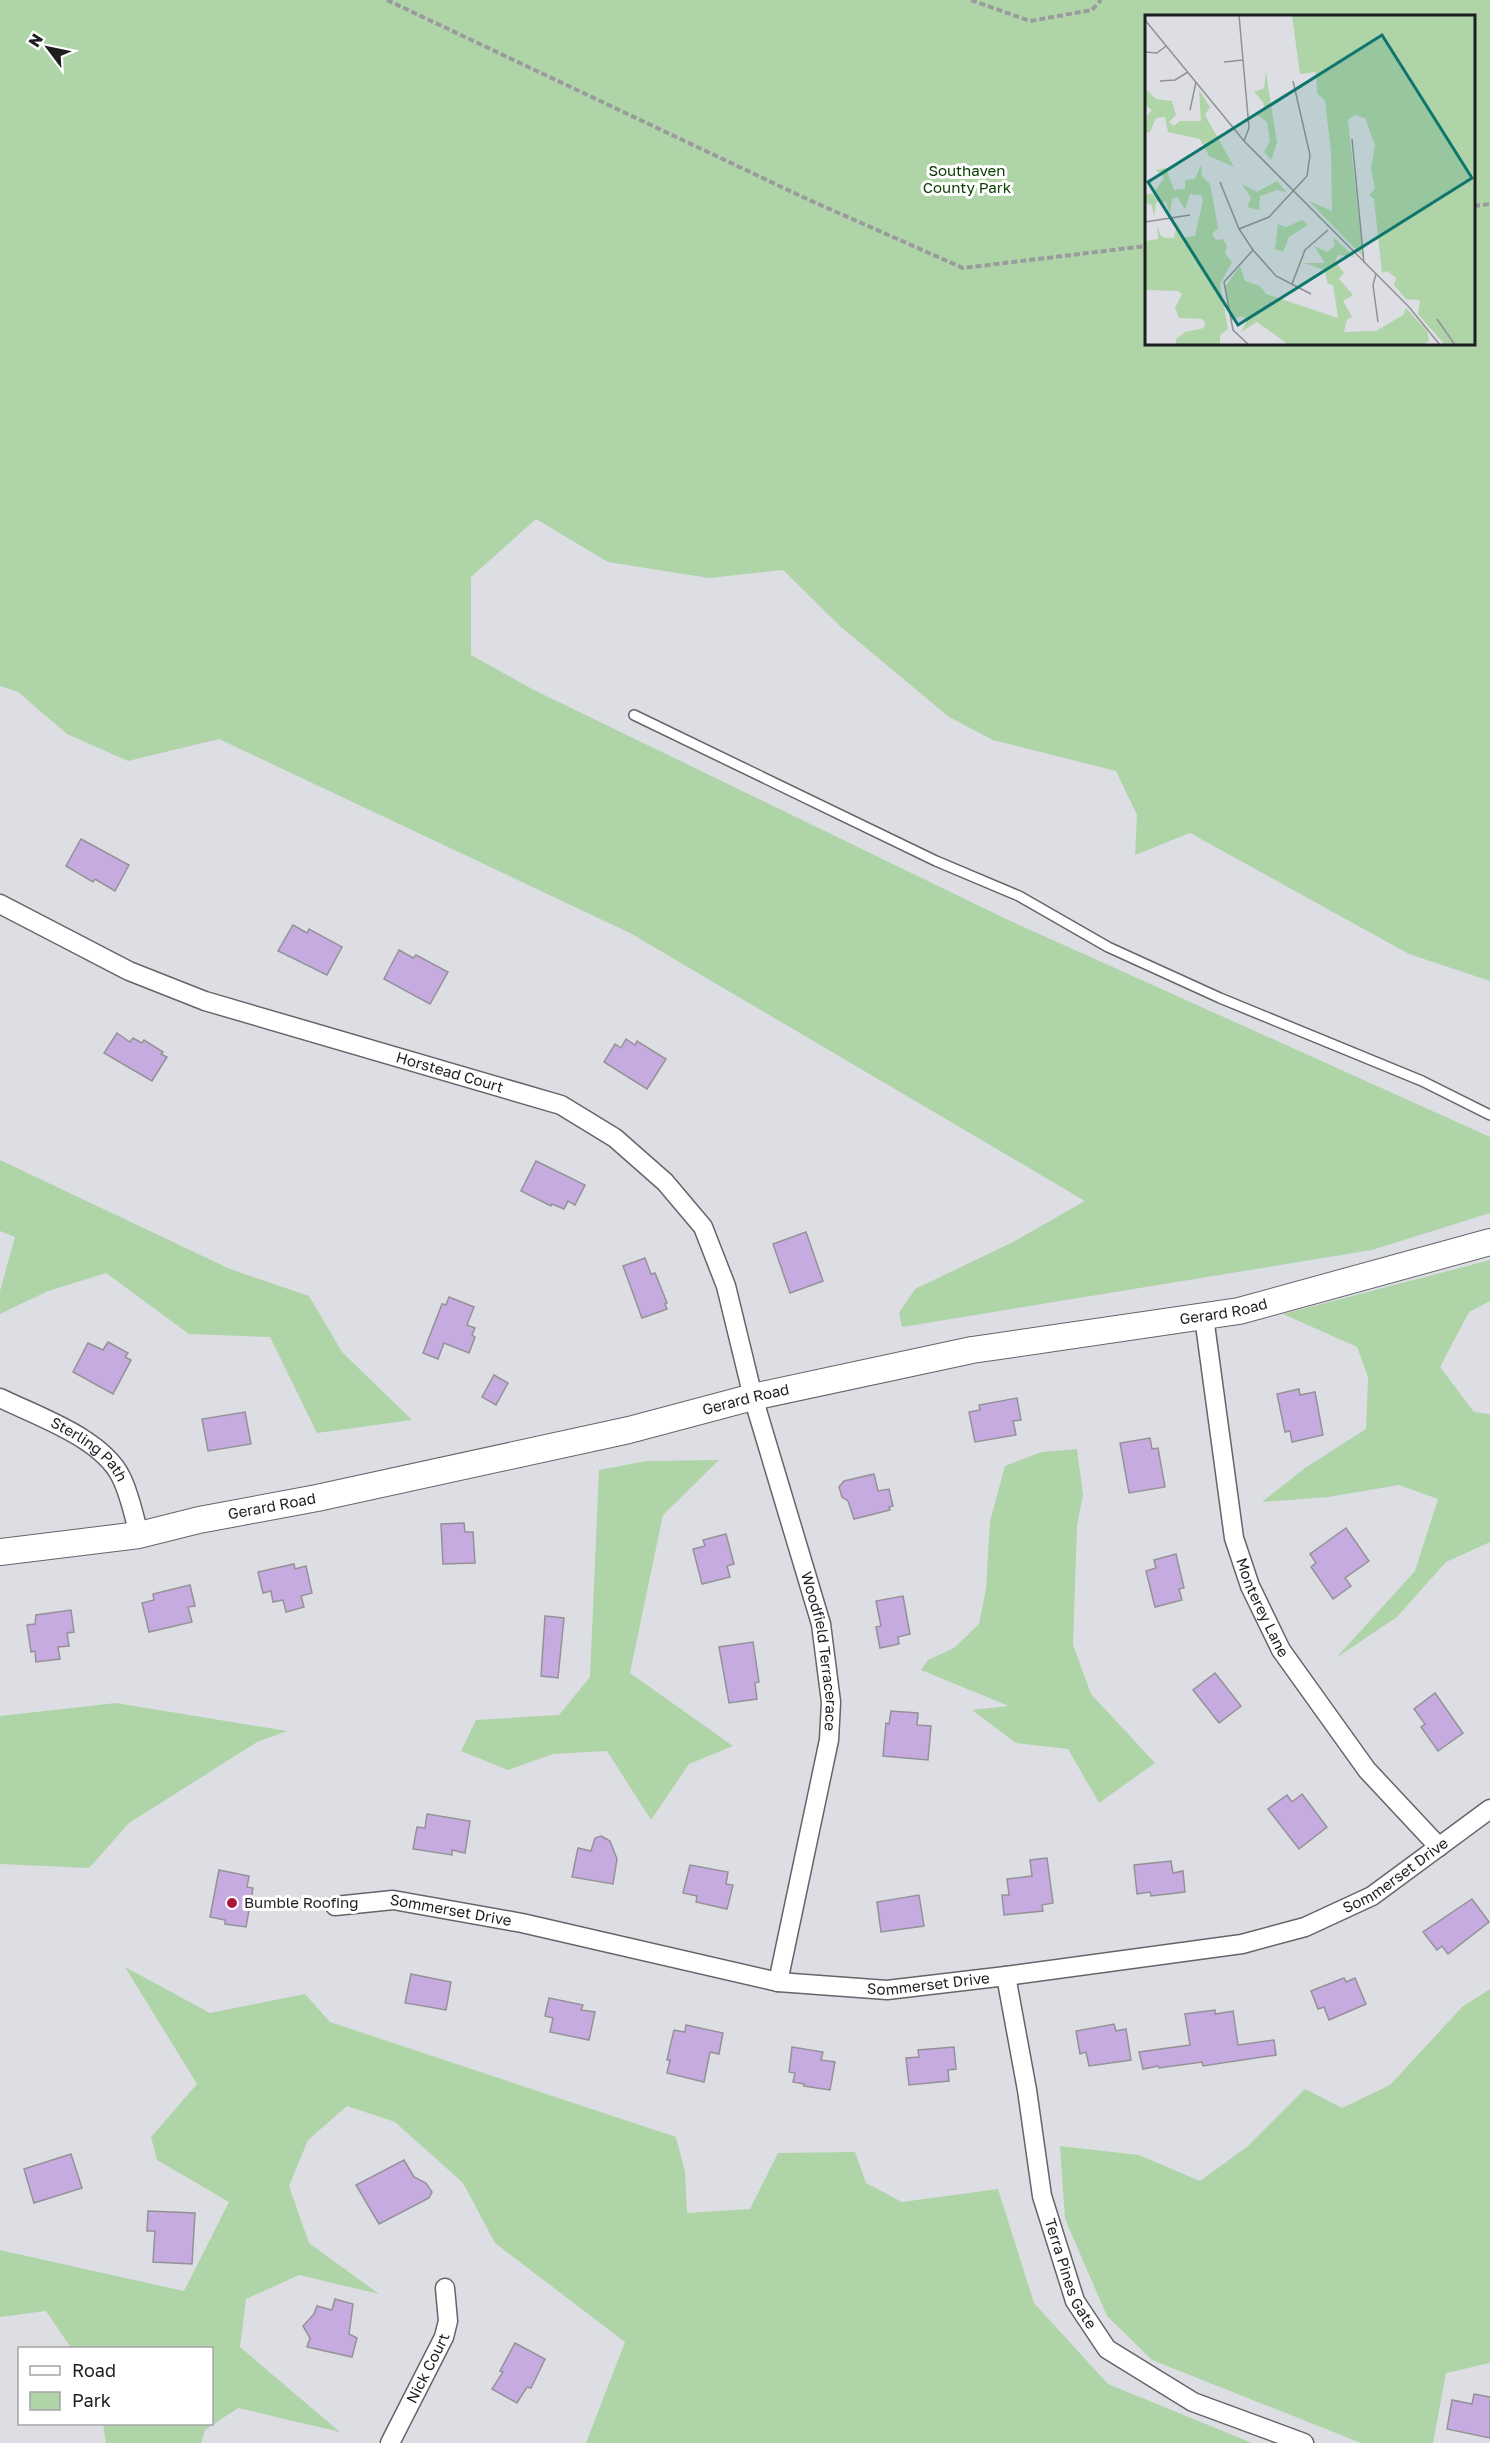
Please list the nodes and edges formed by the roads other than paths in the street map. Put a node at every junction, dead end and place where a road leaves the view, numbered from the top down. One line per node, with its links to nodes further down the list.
1 (634, 715): 3 (lane)
2 (0, 904): 6 (street, Horstead Court)
3 (1490, 1115)
4 (1490, 1242): 5 (street, Gerard Road)
5 (1204, 1317): 6 (street, Gerard Road); 11 (street, Monterey Lane)
6 (753, 1396): 8 (street, Gerard Road); 14 (street, Woodfield Terracerace)
7 (0, 1398): 8 (street, Sterling Path)
8 (139, 1534): 9 (street, Gerard Road)
9 (0, 1552)
10 (1490, 1809): 11 (street, Sommerset Drive)
11 (1439, 1847): 13 (street, Sommerset Drive)
12 (335, 1906): 14 (street, Sommerset Drive)
13 (1006, 1976): 14 (street, Sommerset Drive); 17 (street, Terra Pines Gate)
14 (778, 1982)
15 (445, 2288): 16 (street, Nick Court)
16 (390, 2443)
17 (1304, 2443)

